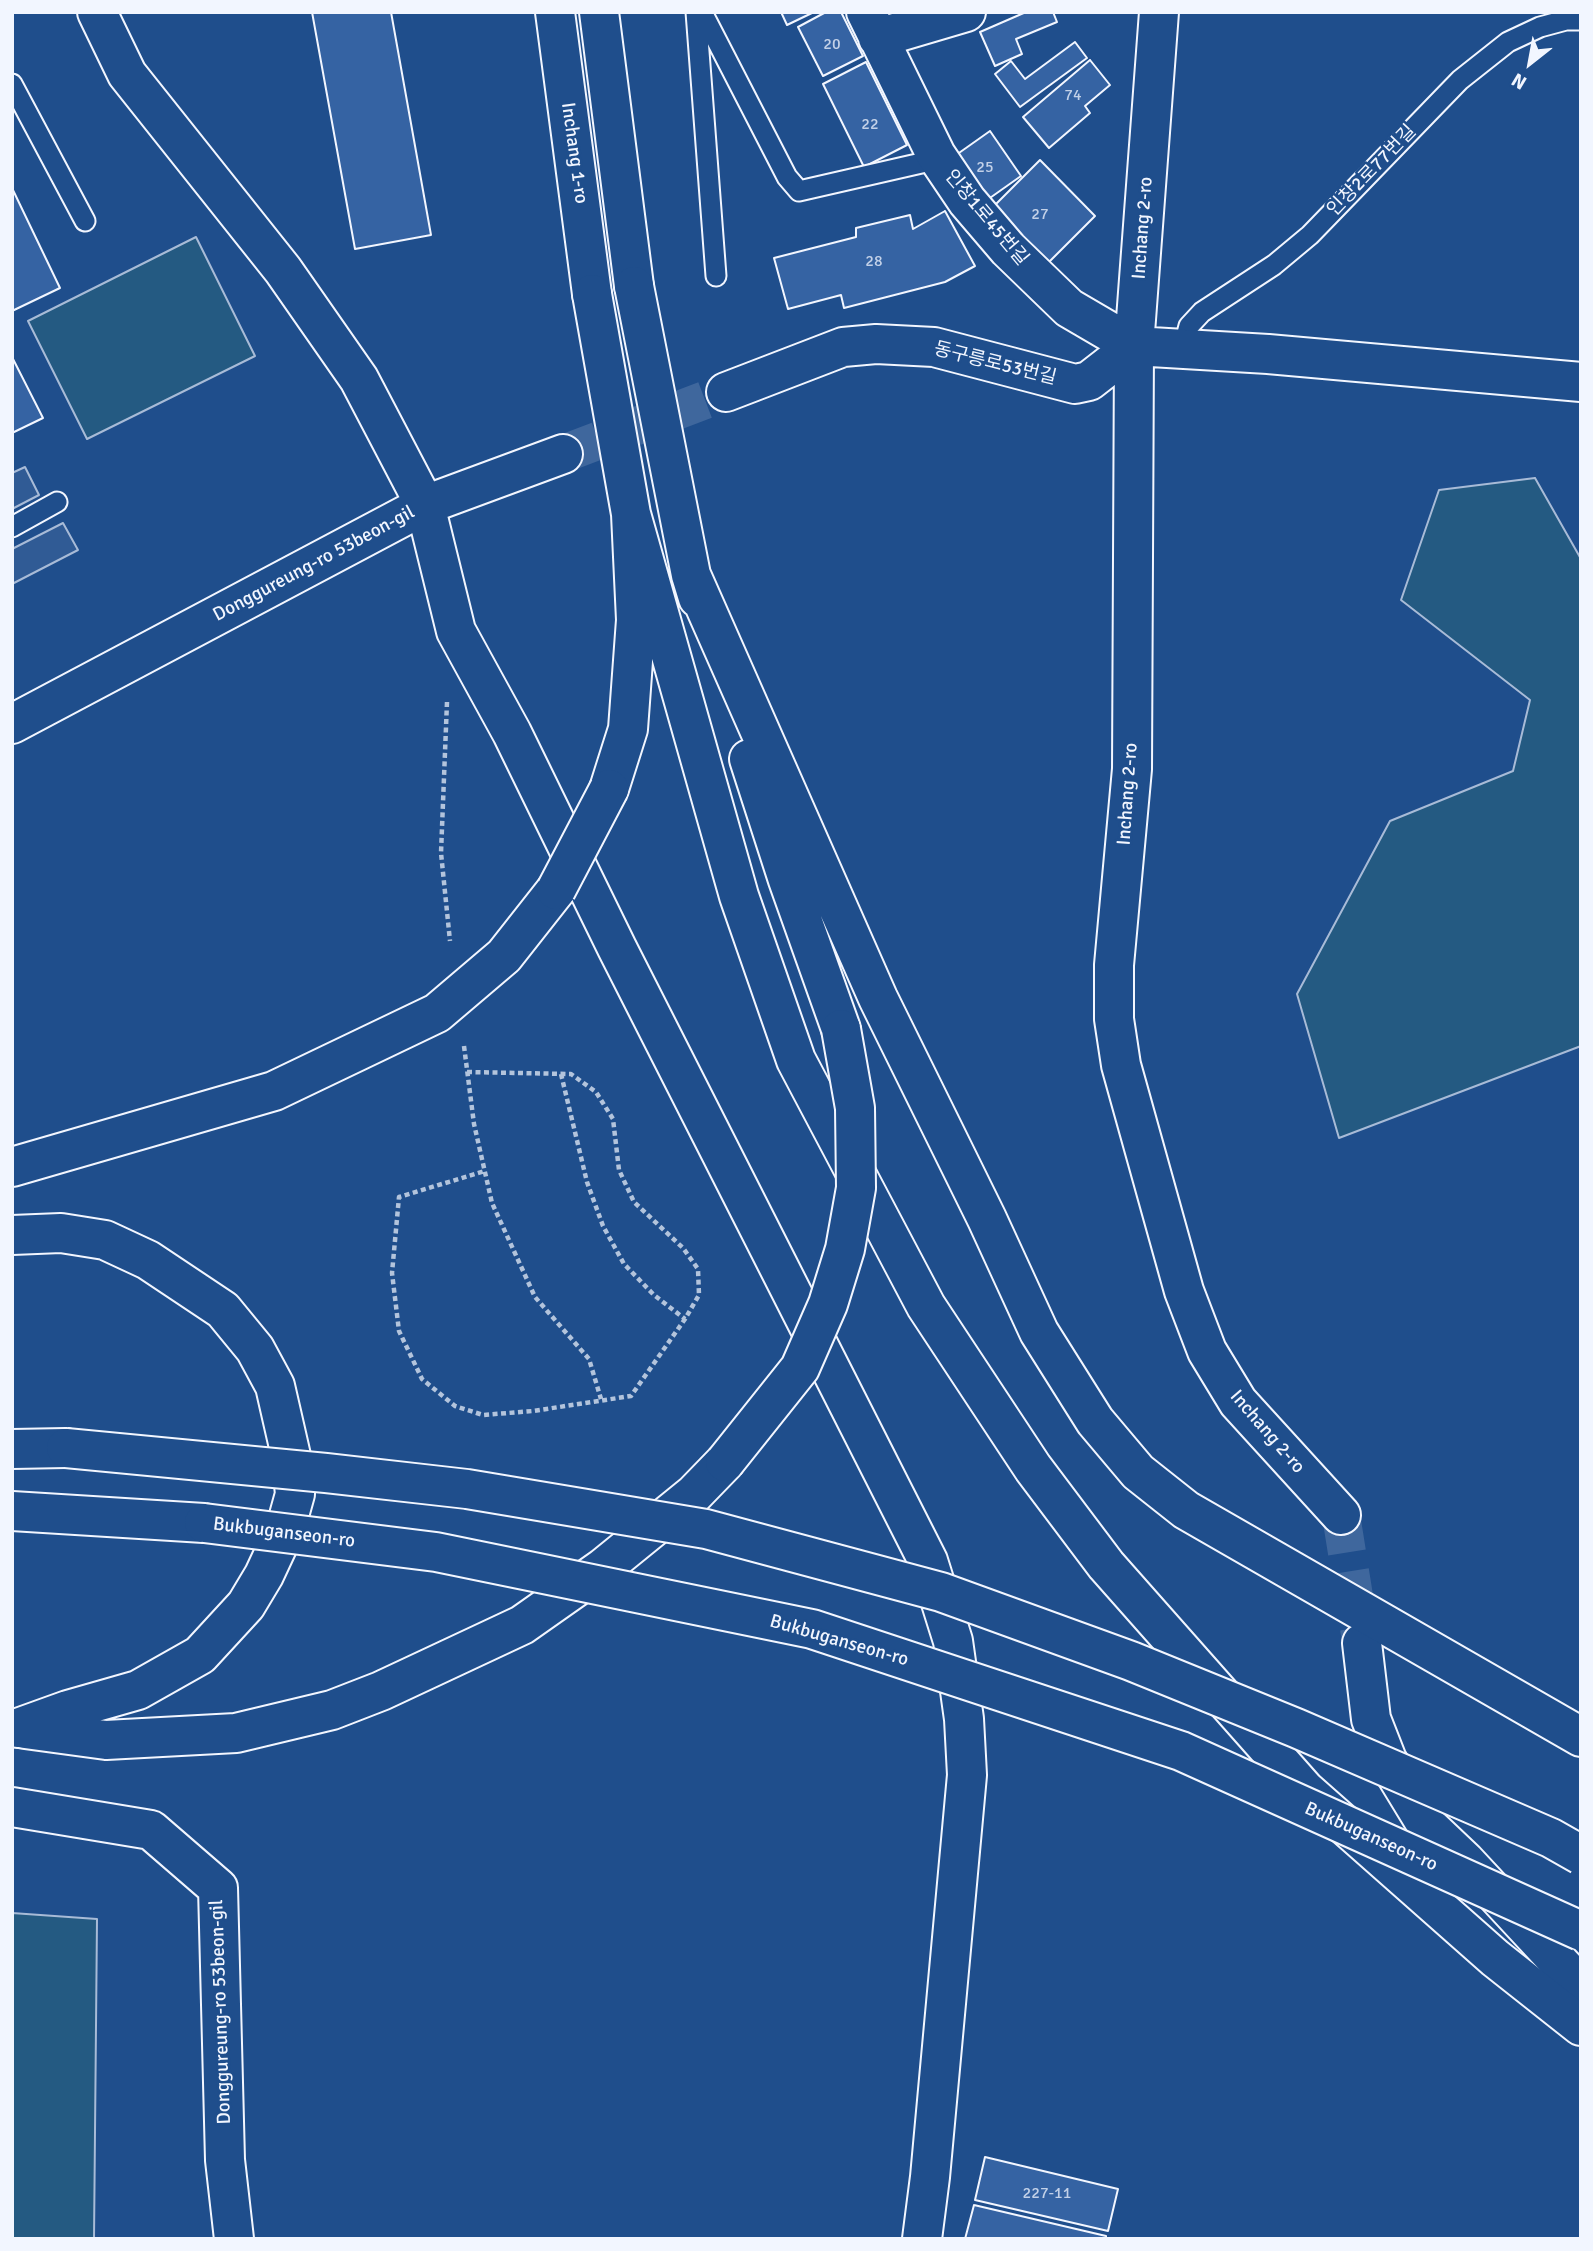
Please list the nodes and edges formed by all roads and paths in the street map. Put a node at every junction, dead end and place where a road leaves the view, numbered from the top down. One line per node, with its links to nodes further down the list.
1 (97, 12): 20 (main road, Donggureung-ro 53beon-gil)
2 (555, 12): 21 (main road, Inchang 1-ro)
3 (599, 12): 23 (main road)
4 (696, 12): 13 (lane)
5 (702, 12): 11 (lane)
6 (966, 12): 9 (main road)
7 (1159, 12): 14 (main road, Inchang 2-ro)
8 (1581, 20): 15 (lane, 인창2로77번길)
9 (872, 25): 11 (main road, 인창1로45번길)
10 (12, 84): 12 (lane)
11 (939, 159): 14 (main road, 인창1로45번길)
12 (85, 221)
13 (716, 276)
14 (1133, 346): 15 (main road); 17 (main road, 동구릉로53번길); 37 (main road, Inchang 2-ro)
15 (1182, 349): 16 (main road)
16 (1581, 382)
17 (726, 392)
18 (563, 454): 20 (main road)
19 (57, 502): 22 (lane)
20 (425, 505): 25 (main road, Donggureung-ro 53beon-gil); 47 (main road)
21 (631, 514): 30 (main road, bridge); 45 (main road)
22 (12, 527)
23 (691, 575): 39 (main road, bridge); 40 (main road)
24 (448, 692): 26 (path)
25 (12, 724)
26 (450, 941)
27 (462, 1034): 28 (path)
28 (467, 1072): 29 (path); 31 (path)
29 (561, 1074): 33 (path); 33 (path)
30 (12, 1167)
31 (485, 1171): 34 (path); 34 (path)
32 (12, 1235): 39 (main road)
33 (685, 1319): 34 (path)
34 (601, 1399)
35 (12, 1449): 42 (main road, bridge)
36 (12, 1511): 43 (main road, Bukbuganseon-ro, bridge)
37 (1340, 1515)
38 (1362, 1643): 44 (main road)
39 (15, 1728)
40 (1581, 1737)
41 (12, 1807): 46 (main road, Donggureung-ro 53beon-gil)
42 (1581, 1855)
43 (1581, 1931)
44 (1581, 1986)
45 (1581, 2026)
46 (234, 2239)
47 (922, 2239)

